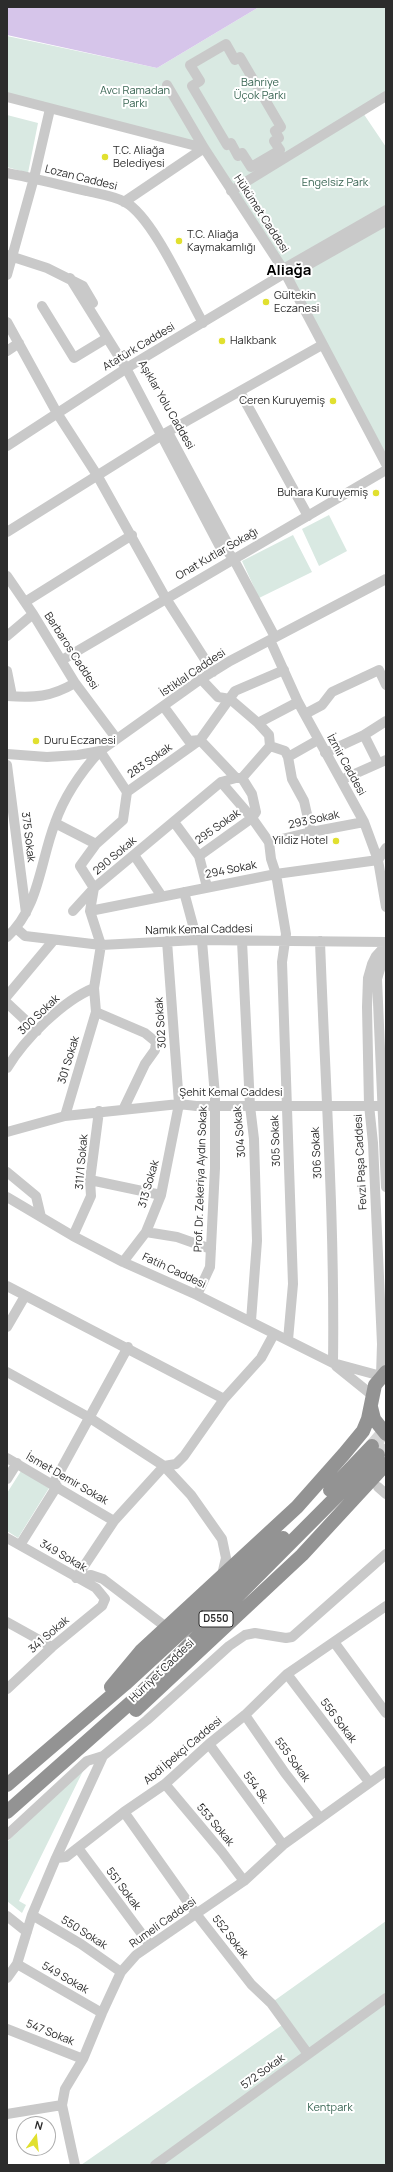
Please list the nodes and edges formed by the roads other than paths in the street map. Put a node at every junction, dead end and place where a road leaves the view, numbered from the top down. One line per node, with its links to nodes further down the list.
1 (190, 65): 1 (street)
2 (167, 85): 6 (street, Hükümet Caddesi)
3 (386, 96): 9 (street)
4 (7, 97): 5 (street)
5 (50, 109): 6 (street); 8 (street)
6 (204, 148): 9 (street, Hükümet Caddesi); 10 (street)
7 (7, 173): 8 (street, Lozan Caddesi)
8 (34, 178): 10 (street, Lozan Caddesi); 13 (street)
9 (231, 191): 14 (street, Hükümet Caddesi)
10 (124, 202): 19 (street, Lozan Caddesi)
11 (386, 210): 14 (street, Atatürk Caddesi)
12 (386, 221): 14 (street, Atatürk Caddesi)
13 (10, 256): 15 (street); 16 (street, Aşıklar Yolu Caddesi)
14 (285, 273): 19 (street, Atatürk Caddesi); 22 (street, Hükümet Caddesi)
15 (7, 276)
16 (70, 278): 20 (street, Aşıklar Yolu Caddesi); 24 (street, Aşıklar Yolu Caddesi)
17 (42, 306): 20 (street)
18 (7, 322): 21 (street)
19 (203, 323): 24 (street, Atatürk Caddesi)
20 (107, 338): 24 (street, Aşıklar Yolu Caddesi)
21 (19, 343): 23 (street); 26 (street)
22 (322, 344): 25 (street); 29 (street, Hükümet Caddesi)
23 (7, 351)
24 (128, 367): 26 (street, Atatürk Caddesi); 27 (street, Aşıklar Yolu Caddesi)
25 (240, 392): 27 (street); 32 (street)
26 (57, 413): 28 (street, Atatürk Caddesi); 31 (street)
27 (165, 433): 31 (street); 35 (street, Aşıklar Yolu Caddesi)
28 (7, 446)
29 (386, 464)
30 (386, 470): 32 (street, Onat Kutlar Sokağı)
31 (97, 475): 33 (street); 34 (street)
32 (308, 516): 35 (street, Onat Kutlar Sokağı)
33 (7, 532)
34 (132, 535): 38 (street); 39 (street)
35 (230, 555): 38 (street, Onat Kutlar Sokağı); 42 (street, Aşıklar Yolu Caddesi)
36 (7, 576): 39 (street, Barbaros Caddesi)
37 (386, 579): 42 (street, İstiklal Caddesi)
38 (165, 597): 43 (street, Onat Kutlar Sokağı); 46 (street)
39 (25, 602): 40 (street, Barbaros Caddesi)
40 (33, 614): 41 (street); 43 (street, Barbaros Caddesi)
41 (7, 636)
42 (273, 639): 44 (street, İzmir Caddesi); 46 (street, İstiklal Caddesi)
43 (62, 660): 48 (street, Barbaros Caddesi)
44 (284, 670): 51 (street, 283 Sokak); 52 (street, İzmir Caddesi)
45 (7, 671): 50 (street)
46 (213, 672): 47 (street, İstiklal Caddesi)
47 (201, 679): 51 (street); 53 (street, İstiklal Caddesi)
48 (75, 683): 50 (street); 58 (street, Barbaros Caddesi)
49 (386, 686): 54 (street)
50 (10, 696)
51 (230, 698): 56 (street); 59 (street, 283 Sokak)
52 (298, 702): 54 (street, İzmir Caddesi); 56 (street)
53 (164, 707): 58 (street, İstiklal Caddesi); 59 (street)
54 (305, 714): 60 (street, İzmir Caddesi)
55 (386, 721): 57 (street)
56 (258, 724): 61 (street)
57 (364, 735): 63 (street); 66 (street)
58 (116, 738): 62 (street, İstiklal Caddesi)
59 (200, 740): 68 (street); 71 (street, 283 Sokak)
60 (318, 740): 63 (street, İzmir Caddesi); 65 (street)
61 (270, 746): 65 (street); 68 (street)
62 (100, 751): 64 (street, İstiklal Caddesi); 71 (street); 75 (street)
63 (325, 753): 69 (street, İzmir Caddesi)
64 (7, 754)
65 (288, 757): 76 (street)
66 (382, 762): 69 (street)
67 (7, 765): 91 (street, 375 Sokak)
68 (239, 778): 70 (street); 72 (street)
69 (341, 780): 74 (street, İzmir Caddesi)
70 (221, 782): 72 (street); 73 (street, 290 Sokak)
71 (127, 792): 78 (street, 283 Sokak)
72 (252, 818): 77 (street); 81 (street, 295 Sokak)
73 (174, 822): 80 (street, 290 Sokak); 81 (street)
74 (364, 822): 76 (street, 293 Sokak); 82 (street, İzmir Caddesi)
75 (55, 823): 78 (street); 91 (street)
76 (311, 832): 77 (street, 293 Sokak)
77 (269, 842): 83 (street, 305 Sokak)
78 (96, 844): 85 (street, 283 Sokak)
79 (386, 848): 82 (street)
80 (134, 855): 85 (street, 290 Sokak); 87 (street)
81 (198, 856): 84 (street)
82 (378, 860): 83 (street, 294 Sokak); 88 (street, İzmir Caddesi)
83 (276, 874): 84 (street, 294 Sokak); 98 (street, 305 Sokak)
84 (207, 887): 86 (street, 294 Sokak)
85 (94, 888): 89 (street, 290 Sokak); 90 (street)
86 (184, 892): 87 (street, 294 Sokak); 96 (street, Prof. Dr. Zekeriya Aydın Sokak)
87 (161, 895): 90 (street, 294 Sokak)
88 (386, 908)
89 (73, 911)
90 (90, 911): 100 (street)
91 (26, 913): 92 (street)
92 (16, 928): 93 (street); 94 (street, Namık Kemal Caddesi)
93 (7, 937)
94 (53, 941): 100 (street, Namık Kemal Caddesi); 103 (street)
95 (167, 941): 96 (street, Namık Kemal Caddesi); 100 (street, Namık Kemal Caddesi); 109 (street, 302 Sokak)
96 (200, 941): 97 (street, Namık Kemal Caddesi); 110 (street, Prof. Dr. Zekeriya Aydın Sokak)
97 (242, 941): 98 (street, Namık Kemal Caddesi); 113 (street, 304 Sokak)
98 (286, 941): 99 (street, Namık Kemal Caddesi); 114 (street, 305 Sokak)
99 (320, 941): 101 (street, Namık Kemal Caddesi); 111 (street, 306 Sokak)
100 (101, 945): 102 (street)
101 (385, 946): 106 (street); 112 (street, Fevzi Paşa Caddesi)
102 (94, 988): 105 (street); 107 (street, 300 Sokak)
103 (7, 996)
104 (7, 1003): 107 (street)
105 (96, 1012): 116 (street); 118 (street, 301 Sokak)
106 (382, 1016): 115 (street)
107 (37, 1031): 108 (street, 300 Sokak)
108 (7, 1068)
109 (179, 1104): 110 (street, Şehit Kemal Caddesi); 116 (street, Şehit Kemal Caddesi); 123 (street, 313 Sokak)
110 (214, 1105): 113 (street, Şehit Kemal Caddesi); 128 (street, Prof. Dr. Zekeriya Aydın Sokak)
111 (326, 1105): 112 (street, Şehit Kemal Caddesi); 114 (street, Şehit Kemal Caddesi); 138 (street, 306 Sokak)
112 (369, 1105): 115 (street, Şehit Kemal Caddesi); 140 (street, Fevzi Paşa Caddesi)
113 (250, 1106): 114 (street, Şehit Kemal Caddesi); 133 (street, 304 Sokak)
114 (286, 1106): 136 (street, 305 Sokak)
115 (384, 1106): 122 (street)
116 (123, 1110): 117 (street, Şehit Kemal Caddesi)
117 (99, 1111): 118 (street, Şehit Kemal Caddesi); 121 (street, 311/1 Sokak)
118 (65, 1116): 119 (street, Şehit Kemal Caddesi)
119 (7, 1132)
120 (7, 1172): 125 (street)
121 (90, 1180): 123 (street); 127 (street, 311/1 Sokak)
122 (386, 1187)
123 (161, 1194): 126 (street, 313 Sokak)
124 (7, 1197): 125 (street, Fatih Caddesi)
125 (41, 1217): 127 (street, Fatih Caddesi)
126 (146, 1232): 128 (street); 129 (street, 313 Sokak)
127 (73, 1236): 129 (street, Fatih Caddesi)
128 (211, 1249): 131 (street, Prof. Dr. Zekeriya Aydın Sokak)
129 (123, 1262): 131 (street, Fatih Caddesi)
130 (7, 1286): 132 (street)
131 (197, 1295): 133 (street, Fatih Caddesi)
132 (25, 1296): 134 (street); 137 (street)
133 (251, 1321): 135 (street, Fatih Caddesi)
134 (7, 1327)
135 (274, 1334): 136 (street, Fatih Caddesi); 141 (street)
136 (288, 1340): 138 (street, Fatih Caddesi)
137 (128, 1347): 141 (street); 143 (street)
138 (333, 1363): 140 (street, Fatih Caddesi); 142 (street, Fatih Caddesi)
139 (7, 1372): 143 (street)
140 (384, 1374): 142 (highway)
141 (224, 1399): 148 (street)
142 (371, 1401): 144 (highway); 157 (highway)
143 (90, 1418): 148 (street); 150 (street)
144 (386, 1434)
145 (379, 1455): 169 (highway, Hürriyet Caddesi / D550); 176 (highway)
146 (7, 1458): 147 (street, İsmet Demir Sokak)
147 (17, 1463): 149 (street); 150 (street, İsmet Demir Sokak)
148 (164, 1466): 153 (street); 157 (street)
149 (7, 1479)
150 (55, 1486): 153 (street, İsmet Demir Sokak); 155 (street)
151 (378, 1487): 152 (street)
152 (386, 1494)
153 (114, 1521): 158 (street)
154 (7, 1538): 155 (street, 349 Sokak)
155 (20, 1546): 158 (street, 349 Sokak)
156 (386, 1554): 171 (street)
157 (222, 1575): 162 (highway)
158 (76, 1578): 159 (street, 349 Sokak); 162 (street)
159 (105, 1599): 164 (street, 341 Sokak)
160 (386, 1606): 163 (street, Abdi İpekçi Caddesi)
161 (7, 1622): 164 (street)
162 (166, 1626): 169 (highway)
163 (334, 1642): 165 (street, Abdi İpekçi Caddesi); 167 (street)
164 (52, 1648): 166 (street, 341 Sokak)
165 (287, 1674): 168 (street, Abdi İpekçi Caddesi); 173 (street, 556 Sokak)
166 (7, 1689)
167 (386, 1713)
168 (245, 1715): 170 (street, Abdi İpekçi Caddesi); 178 (street, 555 Sokak)
169 (85, 1718): 175 (highway, Hürriyet Caddesi / D550)
170 (209, 1744): 174 (street, Abdi İpekçi Caddesi); 180 (street, 554 Sk.)
171 (103, 1756): 179 (street); 182 (street)
172 (386, 1771): 173 (street, Rumeli Caddesi)
173 (369, 1782): 178 (street, Rumeli Caddesi)
174 (165, 1784): 177 (street, Abdi İpekçi Caddesi); 183 (street, 553 Sokak)
175 (7, 1785)
176 (7, 1812)
177 (124, 1812): 181 (street, Abdi İpekçi Caddesi); 185 (street, 552 Sokak)
178 (320, 1818): 180 (street, Rumeli Caddesi)
179 (7, 1835)
180 (283, 1846): 183 (street, Rumeli Caddesi)
181 (78, 1848): 182 (street, Abdi İpekçi Caddesi); 188 (street, 551 Sokak)
182 (56, 1858): 184 (street)
183 (244, 1881): 185 (street, Rumeli Caddesi)
184 (32, 1915): 187 (street); 190 (street, 550 Sokak)
185 (197, 1915): 188 (street, Rumeli Caddesi); 195 (street, 552 Sokak)
186 (7, 1916): 187 (street)
187 (27, 1932): 189 (street)
188 (150, 1945): 190 (street, Rumeli Caddesi)
189 (17, 1964): 191 (street); 193 (street, 549 Sokak)
190 (121, 1972): 193 (street, Rumeli Caddesi)
191 (7, 1978)
192 (386, 1998): 195 (street, 572 Sokak)
193 (102, 2013): 196 (street, Rumeli Caddesi)
194 (7, 2029): 196 (street, 547 Sokak)
195 (308, 2054): 200 (street, 572 Sokak)
196 (83, 2059): 197 (street, Rumeli Caddesi)
197 (62, 2105): 198 (street); 199 (street, Rumeli Caddesi)
198 (7, 2114)
199 (75, 2165)
200 (155, 2165)

